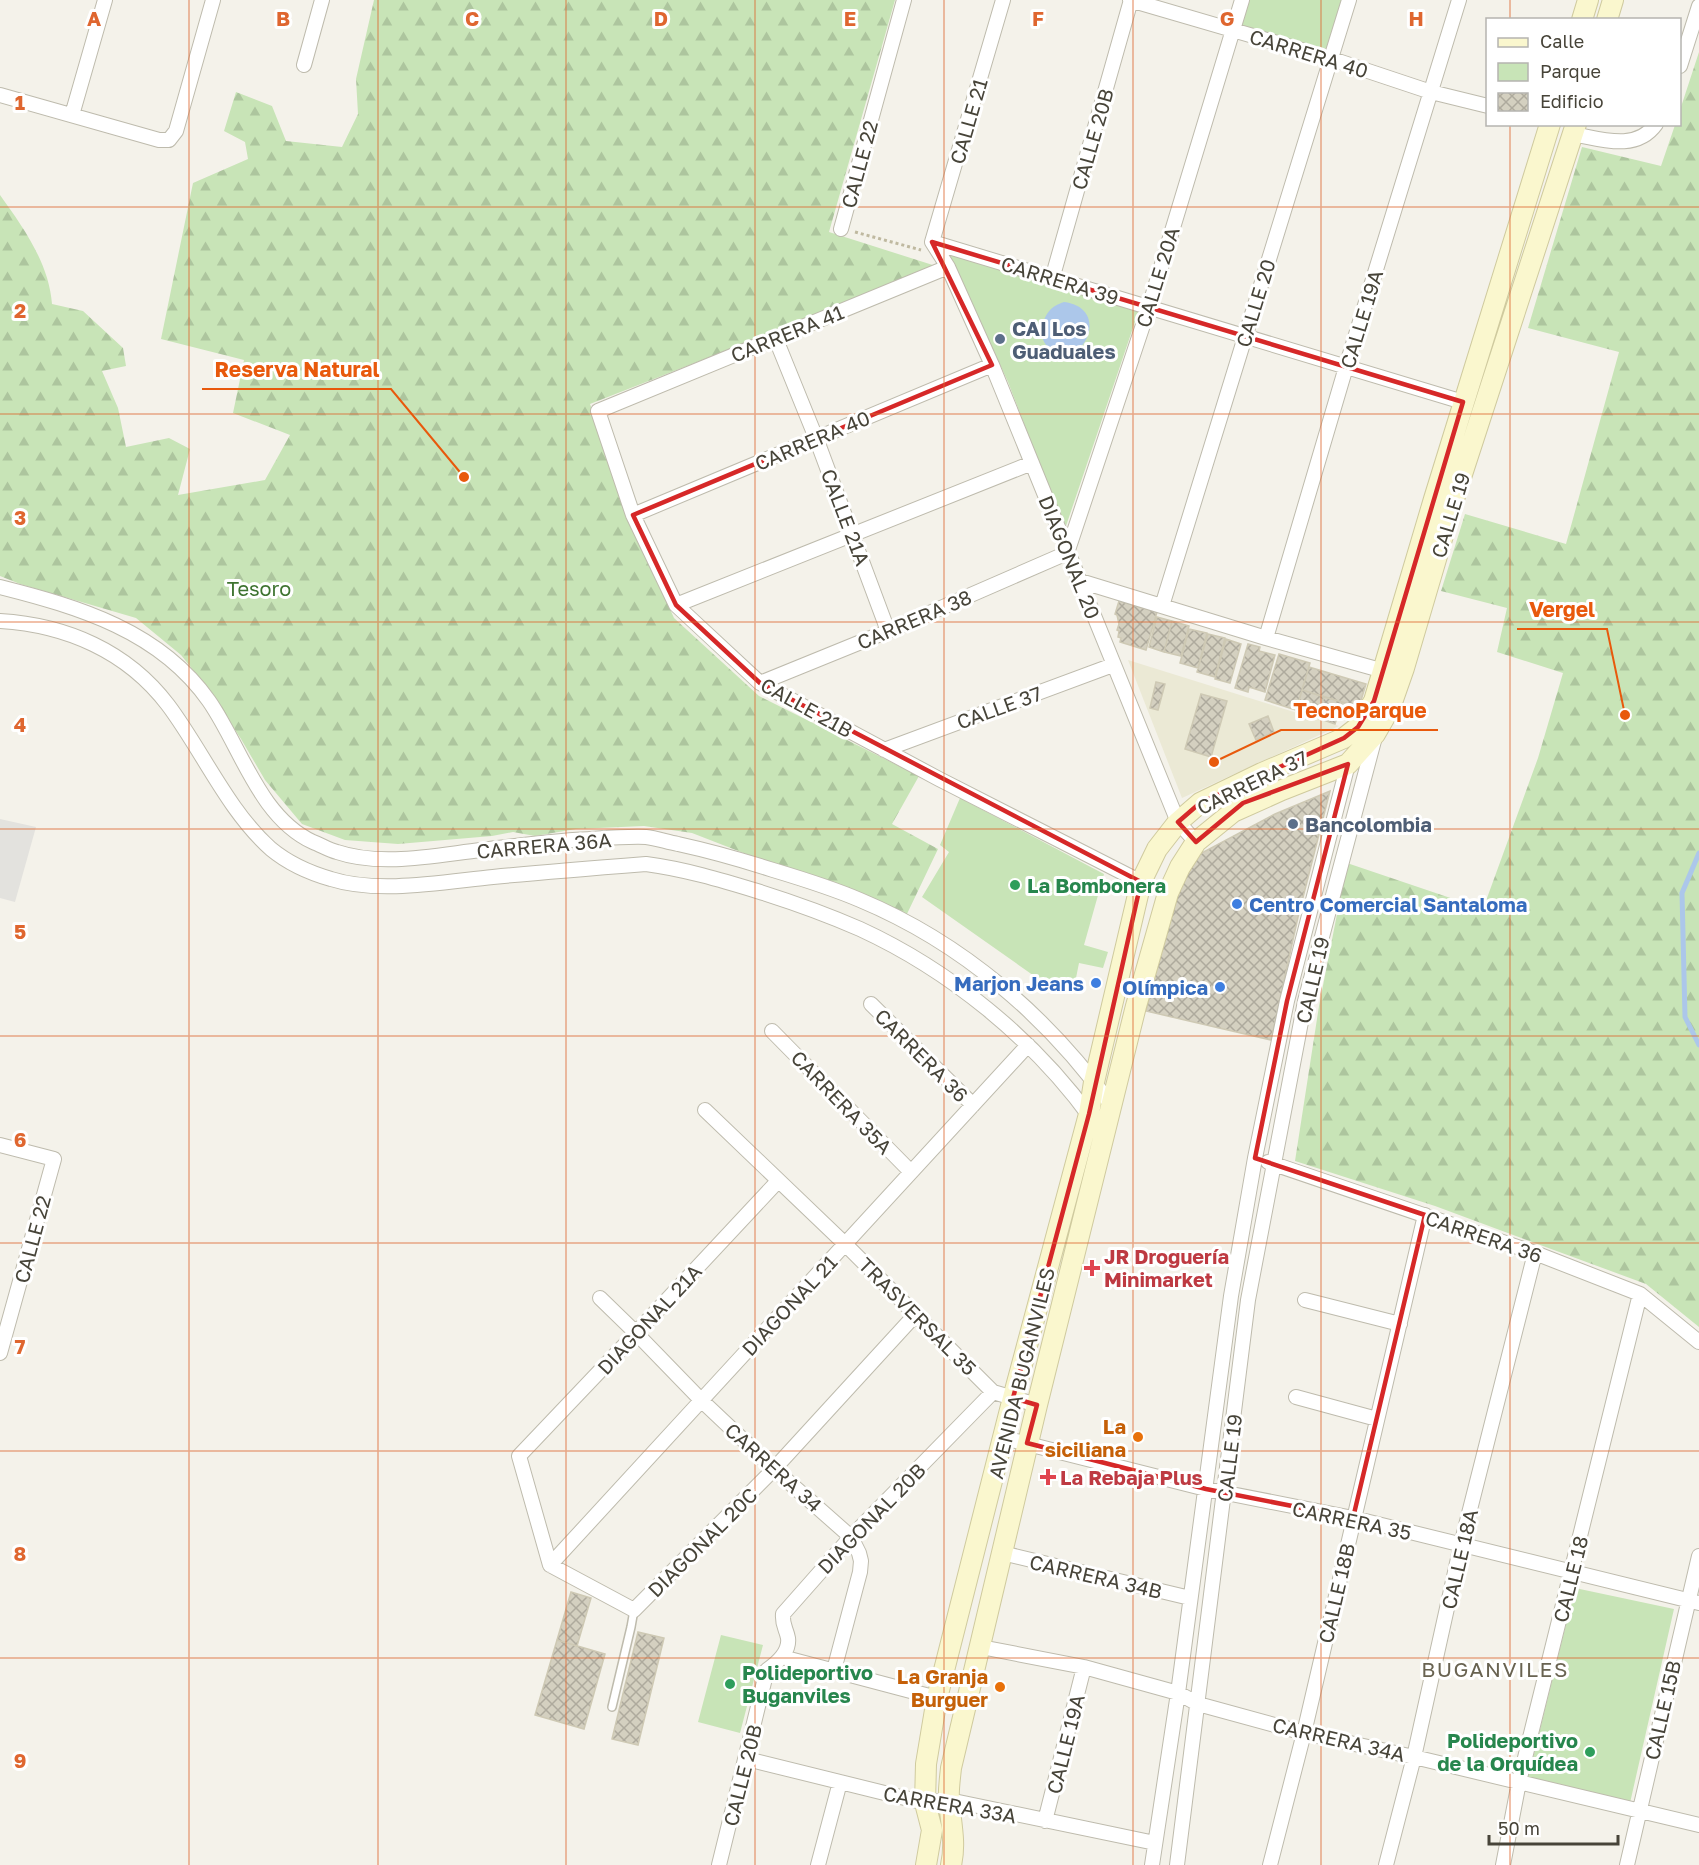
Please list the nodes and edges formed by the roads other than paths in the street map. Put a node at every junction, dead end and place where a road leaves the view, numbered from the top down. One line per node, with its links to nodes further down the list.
1 (105, 0): 22 (street)
2 (213, 0): 22 (street)
3 (322, 0): 18 (street)
4 (904, 0): 26 (street, CALLE 22)
5 (1003, 0): 27 (street, CALLE 21)
6 (1131, 0): 15 (street, CARRERA 40); 29 (street, CALLE 20B)
7 (1242, 0): 15 (street, CALLE 20A)
8 (1349, 0): 16 (street, CALLE 20)
9 (1459, 0): 19 (street, CALLE 19A)
10 (1588, 0): 13 (main road)
11 (1613, 0): 14 (main road)
12 (1699, 6): 17 (street)
13 (1583, 18)
14 (1608, 18)
15 (1233, 30): 16 (street, CARRERA 40); 30 (street, CALLE 20A)
16 (1332, 59): 19 (street, CARRERA 40); 31 (street, CALLE 20)
17 (1681, 63)
18 (304, 65)
19 (1431, 92): 21 (street, CARRERA 40); 34 (street, CALLE 19A)
20 (0, 95): 22 (street)
21 (1486, 106)
22 (72, 116)
23 (1549, 126): 35 (main road, CALLE 19)
24 (1654, 126): 25 (street)
25 (1574, 129): 52 (main road, CALLE 19)
26 (841, 229)
27 (932, 242): 28 (street); 29 (street, CARRERA 39)
28 (944, 261): 32 (street, CARRERA 41); 33 (street, DIAGONAL 20)
29 (1052, 279): 30 (street, CARRERA 39)
30 (1149, 307): 31 (street, CARRERA 39); 41 (street, CALLE 20A)
31 (1244, 336): 34 (street, CARRERA 39); 45 (street, CALLE 20)
32 (776, 337): 36 (street, CARRERA 41); 37 (street, CALLE 21A)
33 (992, 364): 37 (street, CARRERA 40); 38 (street, DIAGONAL 20)
34 (1346, 367): 35 (street, CARRERA 39); 48 (street, CALLE 19A)
35 (1463, 402): 50 (main road, CALLE 19)
36 (598, 411): 39 (street, CALLE 21B)
37 (816, 438): 39 (street, CARRERA 40); 40 (street, CALLE 21A)
38 (1032, 463): 40 (street); 41 (street, DIAGONAL 20)
39 (633, 515): 44 (street, CALLE 21B)
40 (852, 533): 44 (street); 47 (street, CALLE 21A)
41 (1067, 553): 42 (street, DIAGONAL 20); 47 (street, CARRERA 38)
42 (1080, 581): 45 (street); 49 (street, DIAGONAL 20)
43 (0, 587): 62 (street, CARRERA 36A)
44 (676, 605): 51 (street, CALLE 21B)
45 (1162, 606): 48 (street)
46 (0, 621): 61 (street, CARRERA 36A)
47 (888, 631): 51 (street, CARRERA 38)
48 (1266, 638): 50 (street)
49 (1113, 665): 53 (street, CALLE 37); 55 (street, DIAGONAL 20)
50 (1384, 671): 52 (main road, CALLE 19)
51 (760, 683): 53 (street, CALLE 21B)
52 (1367, 731): 54 (main road, CARRERA 37); 55 (main road, CARRERA 37); 70 (street, CALLE 19)
53 (884, 750): 57 (street, CALLE 21B)
54 (1348, 764): 56 (main road, CARRERA 37); 69 (street, CALLE 19)
55 (1178, 822): 56 (street, DIAGONAL 20); 57 (main road, CARRERA 37)
56 (1196, 842): 58 (main road, CARRERA 37)
57 (1141, 882): 62 (main road, AVENIDA BUGANVILES)
58 (1168, 894): 64 (main road, AVENIDA BUGANVILES)
59 (871, 1004): 63 (street, CARRERA 36)
60 (772, 1031): 71 (street, CARRERA 35A)
61 (1028, 1045): 63 (street, DIAGONAL 21); 66 (street, CARRERA 36A)
62 (1094, 1082): 64 (street, CARRERA 36A); 66 (main road, AVENIDA BUGANVILES)
63 (973, 1105): 71 (street, DIAGONAL 21)
64 (1112, 1106): 67 (main road, AVENIDA BUGANVILES)
65 (705, 1110): 72 (street, TRASVERSAL 35)
66 (1089, 1114): 67 (street, CARRERA 36A); 86 (main road, AVENIDA BUGANVILES)
67 (1105, 1136): 88 (main road, AVENIDA BUGANVILES)
68 (0, 1144): 83 (street, CALLE 22)
69 (1255, 1158): 70 (street, CARRERA 36); 93 (street, CALLE 19)
70 (1275, 1164): 73 (street, CARRERA 36); 94 (street, CALLE 19)
71 (911, 1172): 74 (street, DIAGONAL 21)
72 (778, 1180): 74 (street, TRASVERSAL 35); 81 (street, DIAGONAL 21A)
73 (1425, 1215): 75 (street, CARRERA 36); 80 (street, CALLE 18B)
74 (845, 1244): 79 (street, TRASVERSAL 35); 87 (street, DIAGONAL 21)
75 (1535, 1253): 76 (street, CARRERA 36); 97 (street, CALLE 18A)
76 (1640, 1294): 82 (street, CARRERA 36); 101 (street, CALLE 18)
77 (600, 1298): 81 (street, CARRERA 34)
78 (1305, 1300): 80 (street)
79 (916, 1314): 84 (street, TRASVERSAL 35); 92 (street, DIAGONAL 20C)
80 (1400, 1324): 89 (street, CALLE 18B)
81 (636, 1333): 87 (street, CARRERA 34); 100 (street, DIAGONAL 21A)
82 (1699, 1342)
83 (0, 1353)
84 (993, 1392): 86 (street, TRASVERSAL 35); 96 (street, DIAGONAL 20B)
85 (1296, 1397): 89 (street)
86 (1013, 1398): 88 (street, TRASVERSAL 35); 90 (main road, AVENIDA BUGANVILES)
87 (701, 1400): 92 (street, CARRERA 34); 100 (street, DIAGONAL 21)
88 (1037, 1405): 91 (main road, AVENIDA BUGANVILES)
89 (1377, 1419): 95 (street, CALLE 18B)
90 (1004, 1438): 91 (street, CARRERA 35); 110 (main road, AVENIDA BUGANVILES)
91 (1027, 1443): 93 (street, CARRERA 35); 98 (main road, AVENIDA BUGANVILES)
92 (774, 1469): 96 (street, CARRERA 34); 104 (street, DIAGONAL 20C)
93 (1206, 1489): 94 (street, CARRERA 35); 102 (street, CALLE 19)
94 (1224, 1493): 95 (street, CARRERA 35); 111 (street, CALLE 19)
95 (1353, 1518): 97 (street, CARRERA 35); 113 (street, CALLE 18B)
96 (851, 1537): 106 (street, DIAGONAL 20B); 108 (street, CARRERA 34)
97 (1461, 1545): 101 (street, CARRERA 35); 114 (street, CALLE 18A)
98 (1002, 1553): 102 (street, CARRERA 34B); 105 (main road, AVENIDA BUGANVILES)
99 (1699, 1556): 103 (street, CALLE 15B)
100 (550, 1565): 104 (street)
101 (1571, 1573): 103 (street, CARRERA 35); 117 (street, CALLE 18)
102 (1190, 1598): 109 (street, CALLE 19)
103 (1693, 1602): 120 (street, CALLE 15B)
104 (634, 1610): 112 (lane)
105 (981, 1647): 107 (street, CARRERA 34A); 118 (main road, AVENIDA BUGANVILES)
106 (783, 1657): 108 (street); 115 (street, CALLE 20B)
107 (1084, 1667): 109 (street, CARRERA 34A); 121 (street, CALLE 19A)
108 (834, 1670): 110 (street)
109 (1178, 1693): 111 (street, CARRERA 34A); 123 (street, CALLE 19)
110 (937, 1698): 119 (main road, AVENIDA BUGANVILES)
111 (1198, 1704): 113 (street, CARRERA 34A); 129 (street, CALLE 19)
112 (612, 1707)
113 (1304, 1732): 114 (street, CARRERA 34A); 130 (street, CALLE 18B)
114 (1414, 1756): 117 (street, CARRERA 34A); 131 (street, CALLE 18A)
115 (747, 1759): 116 (street, CARRERA 33A); 124 (street, CALLE 20B)
116 (840, 1782): 119 (street, CARRERA 33A); 125 (street)
117 (1519, 1782): 120 (street, CARRERA 34A); 132 (street, CALLE 18)
118 (949, 1800): 119 (street, CARRERA 33A); 121 (street, CARRERA 33A); 127 (main road, AVENIDA BUGANVILES)
119 (925, 1803): 126 (main road, AVENIDA BUGANVILES)
120 (1639, 1810): 122 (street, CARRERA 34A); 133 (street, CALLE 15B)
121 (1045, 1821): 123 (street, CARRERA 33A)
122 (1699, 1825)
123 (1155, 1843): 128 (street, CALLE 19)
124 (719, 1865)
125 (818, 1865)
126 (926, 1865)
127 (951, 1865)
128 (1152, 1865)
129 (1177, 1865)
130 (1270, 1865)
131 (1386, 1865)
132 (1503, 1865)
133 (1627, 1865)

